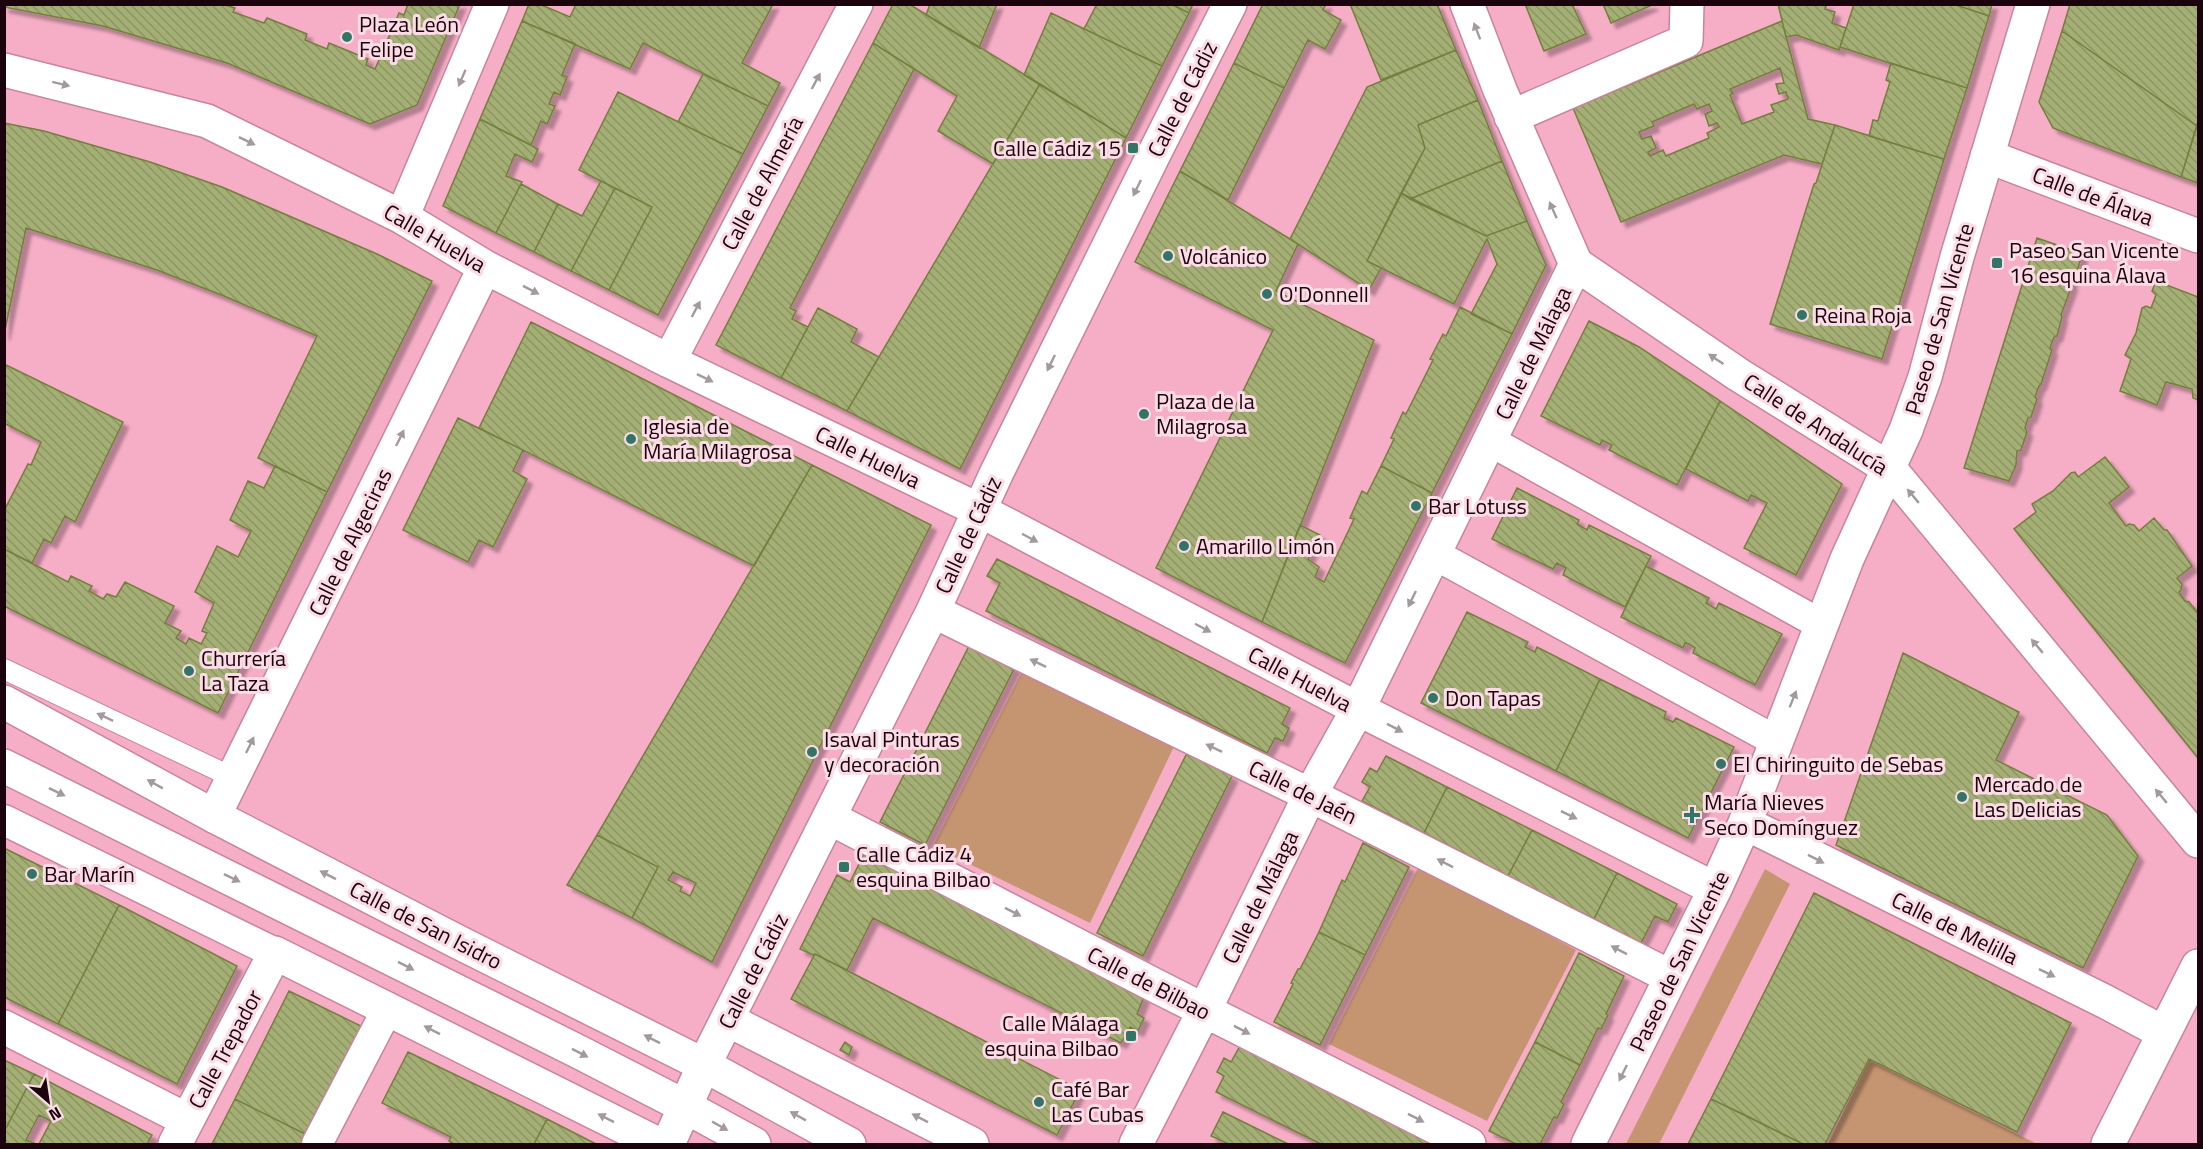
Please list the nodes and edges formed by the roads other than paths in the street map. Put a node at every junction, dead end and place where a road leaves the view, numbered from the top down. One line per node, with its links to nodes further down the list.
1 (492, 4): 10 (street, one-way to 10)
2 (856, 4): 14 (street, Calle de Almería, one-way to 2)
3 (1230, 4): 17 (street, Calle de Cádiz, one-way to 17)
4 (1467, 4): 8 (street, one-way to 4)
5 (1687, 4): 8 (street)
6 (2033, 4): 9 (street, Paseo de San Vicente)
7 (4, 70): 10 (street, Calle Huelva, one-way to 10)
8 (1511, 117): 12 (street, one-way to 8)
9 (1987, 156): 11 (street, Calle de Álava); 16 (street, Paseo de San Vicente)
10 (402, 217): 13 (street, Calle Huelva)
11 (2199, 236)
12 (1576, 264): 15 (street, Calle de Málaga); 16 (street, Calle de Andalucía, one-way to 12)
13 (485, 267): 14 (street, Calle Huelva, one-way to 14); 26 (street, Calle de Algeciras, one-way to 13)
14 (669, 361): 17 (street, Calle Huelva, one-way to 17)
15 (1490, 441): 18 (street, Calle de Málaga); 20 (street, Calle de Málaga)
16 (1890, 469): 20 (street, Paseo de San Vicente); 32 (street, Calle de Andalucía, one-way to 16)
17 (979, 510): 19 (street, Calle de Cádiz); 23 (street, Calle Huelva, one-way to 23)
18 (1434, 554): 23 (street, Calle de Málaga, one-way to 23); 24 (street)
19 (933, 611): 27 (street, Calle de Jaén, one-way to 19); 29 (street, Calle de Cádiz)
20 (1822, 625): 24 (street, Paseo de San Vicente, one-way to 20)
21 (4, 669): 26 (lane, one-way to 21)
22 (4, 702): 28 (street, Calle de San Isidro, one-way to 22)
23 (1358, 710): 27 (street, Calle de Málaga); 33 (street, Calle Huelva, one-way to 33)
24 (1776, 741): 31 (street, Paseo de San Vicente)
25 (4, 766): 43 (street, Calle de San Isidro, one-way to 43)
26 (234, 778): 28 (street, Calle de Algeciras)
27 (1310, 795): 36 (street, Calle de Jaén, one-way to 27); 38 (street, Calle de Málaga)
28 (214, 816): 42 (street, Calle de San Isidro, one-way to 28)
29 (830, 818): 38 (street, Calle de Bilbao, one-way to 38); 39 (street, Calle de Cádiz)
30 (4, 820): 34 (street)
31 (1744, 823): 33 (street, Paseo de San Vicente); 41 (street, Calle de Melilla, one-way to 41)
32 (2199, 841)
33 (1715, 889): 36 (street, Paseo de San Vicente)
34 (275, 953): 37 (street); 44 (street, Calle Trepador)
35 (2199, 966): 41 (street)
36 (1671, 977): 53 (street, Paseo de San Vicente, one-way to 53)
37 (388, 1008): 45 (street); 46 (street, one-way to 37)
38 (1204, 1011): 51 (street, Calle de Málaga); 52 (street, Calle de Bilbao, one-way to 52)
39 (728, 1020): 42 (street, Calle de Cádiz); 50 (street, one-way to 39)
40 (4, 1027): 44 (street)
41 (2164, 1033): 54 (street)
42 (704, 1065): 43 (street, Calle de Cádiz); 49 (street, Calle de San Isidro, one-way to 42)
43 (686, 1107): 47 (street, Calle de Cádiz); 48 (street, Calle de San Isidro, one-way to 48)
44 (181, 1132)
45 (317, 1144)
46 (658, 1144)
47 (668, 1144)
48 (754, 1144)
49 (849, 1144)
50 (972, 1144)
51 (1136, 1144)
52 (1469, 1144)
53 (1588, 1144)
54 (2108, 1144)

